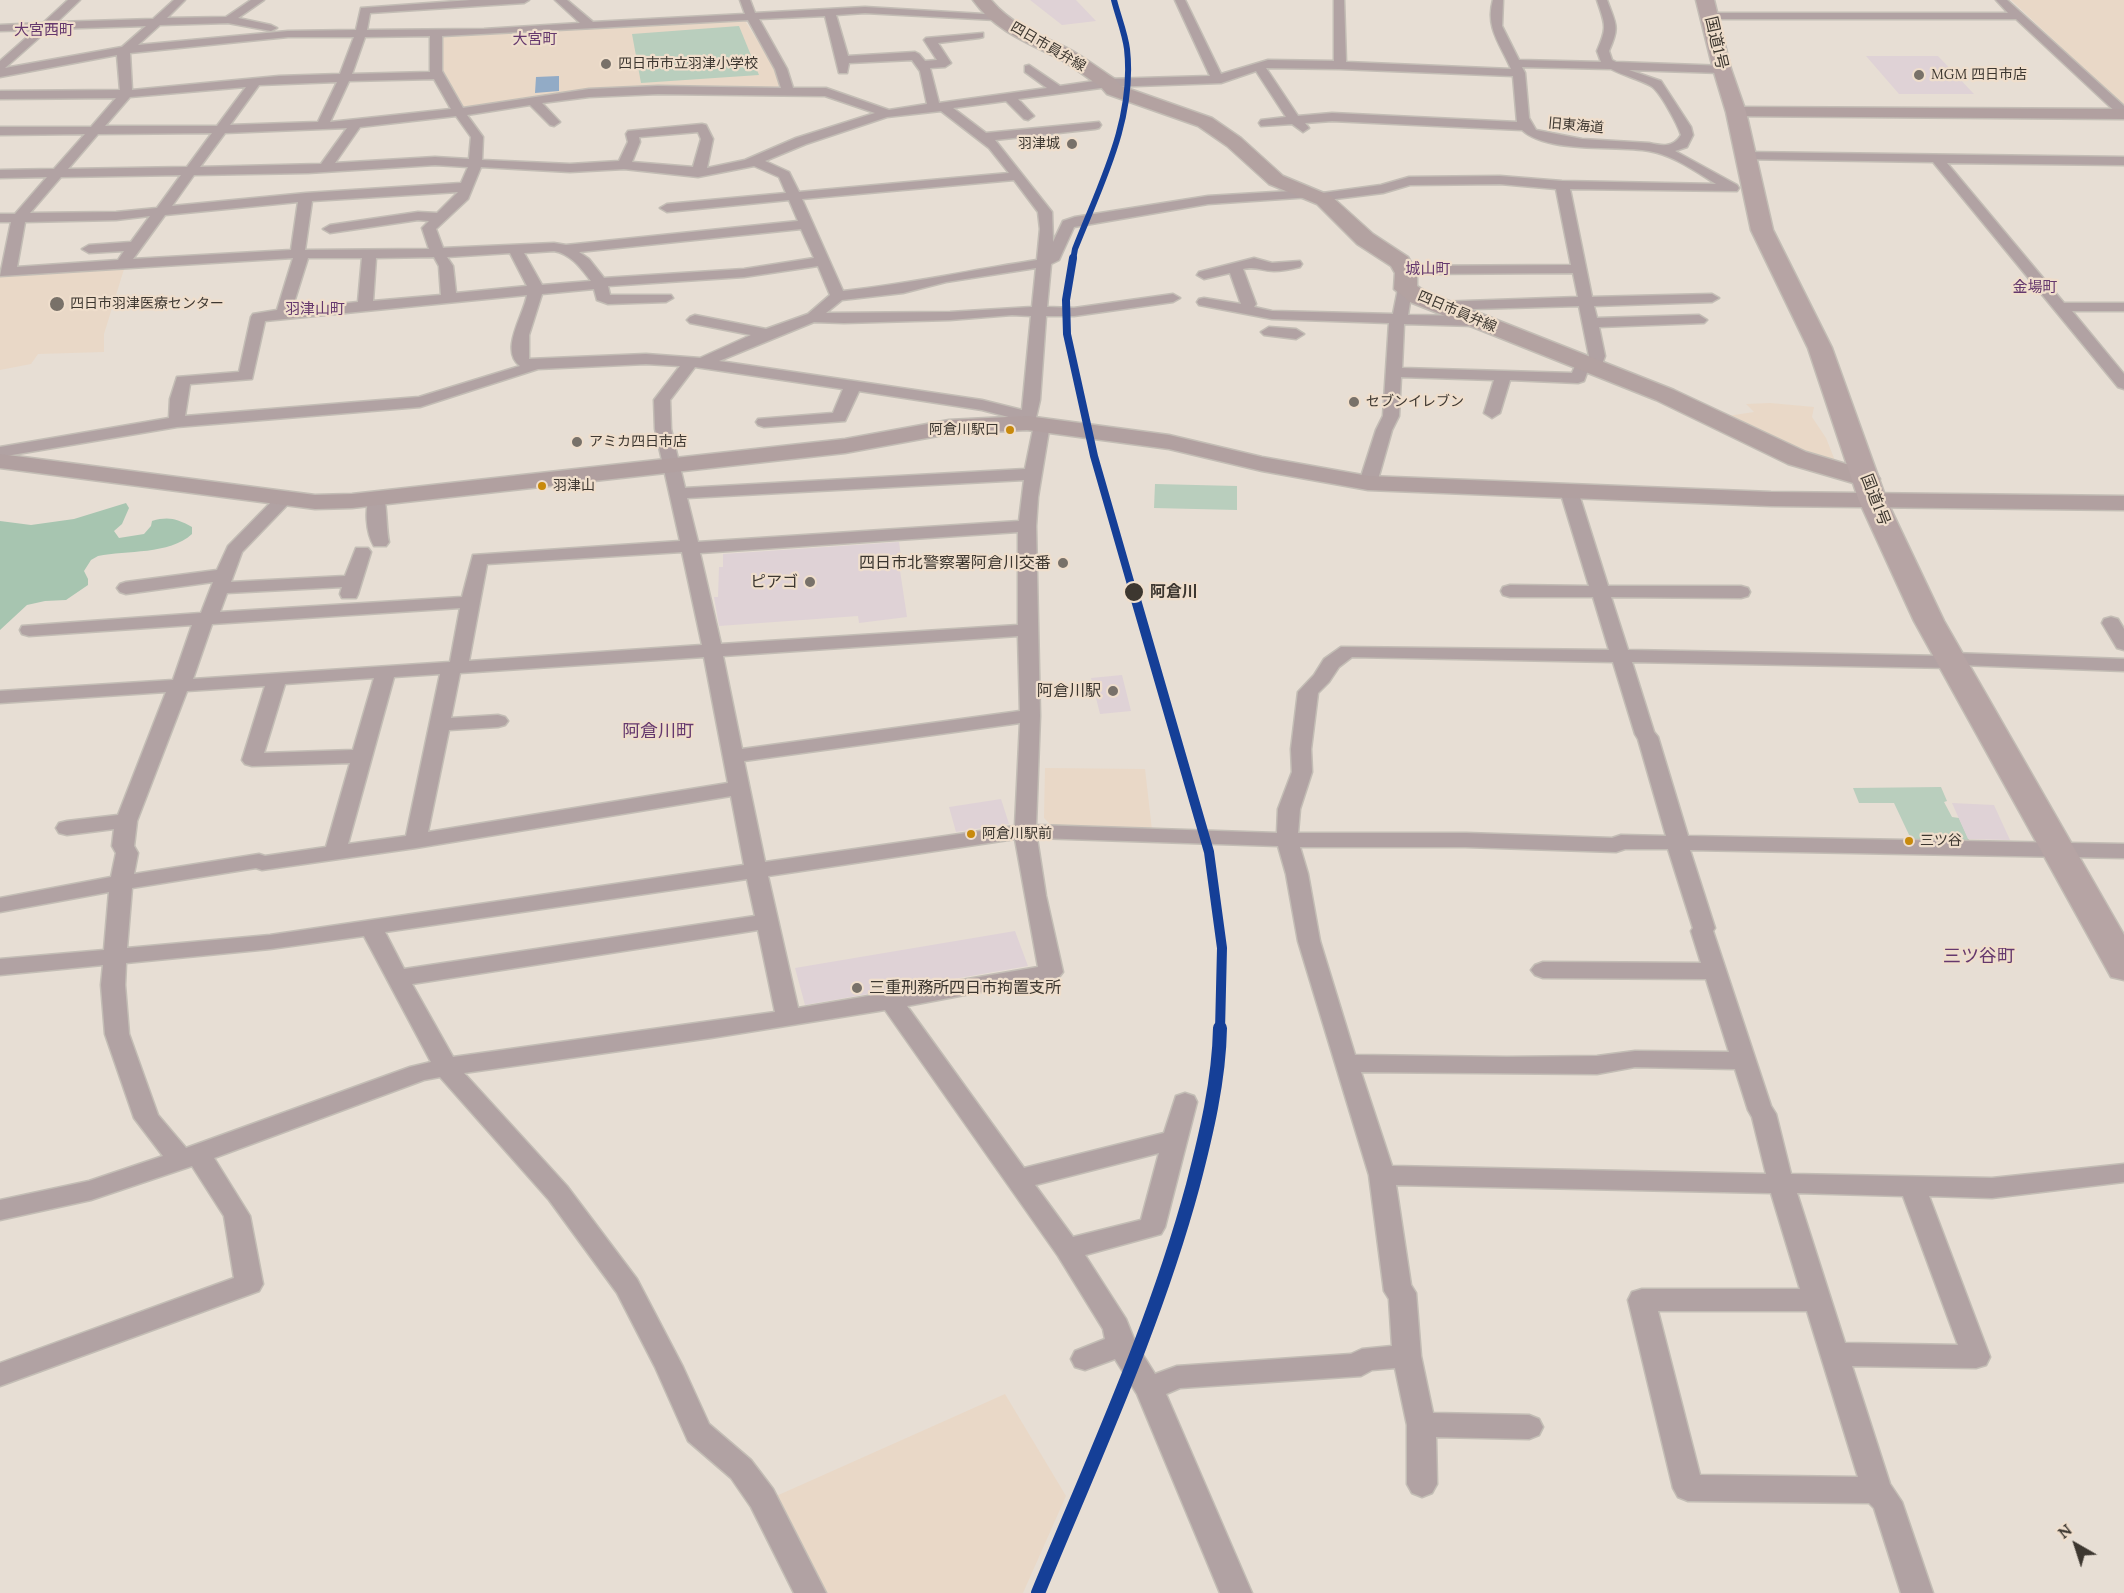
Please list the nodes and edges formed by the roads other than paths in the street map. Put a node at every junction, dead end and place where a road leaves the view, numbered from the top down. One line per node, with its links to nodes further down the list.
1 (75, 0): 23 (street)
2 (180, 0): 21 (street)
3 (259, 0): 20 (street)
4 (524, 0): 19 (street)
5 (560, 0): 22 (street)
6 (745, 0): 17 (street)
7 (982, 0): 15 (main road, 四日市員弁線)
8 (1180, 0): 40 (street)
9 (1340, 0): 30 (street)
10 (1498, 0): 34 (street, 旧東海道)
11 (1602, 0): 31 (street)
12 (2001, 0): 18 (street)
13 (375, 4): 19 (street); 25 (street)
14 (1708, 8): 18 (street); 36 (highway, 国道1号)
15 (992, 9): 16 (street); 42 (main road, 四日市員弁線)
16 (830, 12): 17 (street); 29 (street)
17 (751, 16): 22 (street); 45 (street)
18 (2018, 16): 54 (street)
19 (434, 18): 22 (street); 25 (street); 38 (street)
20 (228, 20): 21 (street); 26 (street)
21 (158, 21): 23 (street); 28 (street)
22 (590, 26)
23 (44, 27): 24 (street); 33 (street)
24 (0, 28)
25 (362, 33): 26 (street); 39 (street)
26 (288, 34): 28 (street)
27 (978, 35): 29 (street)
28 (127, 50): 37 (street); 46 (street)
29 (921, 65): 50 (street)
30 (1340, 65): 32 (street); 34 (street)
31 (1611, 65): 34 (street); 36 (street); 68 (street)
32 (1259, 66): 40 (street); 56 (street)
33 (0, 67)
34 (1517, 68): 62 (street, 旧東海道)
35 (1029, 69): 44 (street)
36 (1722, 69): 52 (highway, 国道1号)
37 (0, 74)
38 (438, 75): 39 (street); 51 (street)
39 (345, 78): 41 (street); 61 (street)
40 (1221, 79): 42 (street)
41 (255, 83): 46 (street); 63 (street)
42 (1108, 83): 44 (street); 84 (main road, 四日市員弁線)
43 (993, 84): 48 (street)
44 (1057, 90): 48 (street)
45 (789, 93): 49 (street); 53 (street)
46 (126, 94): 47 (street); 64 (street)
47 (0, 95)
48 (1010, 97): 50 (street); 55 (street)
49 (533, 101): 51 (street); 57 (street)
50 (940, 108): 53 (street); 67 (street)
51 (459, 112): 59 (street); 73 (street)
52 (1736, 112): 54 (street); 69 (highway, 国道1号)
53 (890, 114): 72 (street)
54 (2124, 114)
55 (1028, 116)
56 (1294, 120): 58 (street); 62 (street); 66 (street)
57 (554, 122)
58 (1265, 123)
59 (356, 124): 61 (street); 75 (street)
60 (1095, 125): 67 (street)
61 (322, 126): 63 (street)
62 (1525, 126): 68 (street, 旧東海道)
63 (222, 129): 64 (street); 76 (street)
64 (96, 130): 65 (street); 77 (street)
65 (0, 131)
66 (1308, 133)
67 (984, 137): 80 (street)
68 (1664, 151): 83 (street, 旧東海道)
69 (1744, 156): 70 (street); 83 (highway, 国道1号)
70 (1937, 159): 71 (street); 121 (street)
71 (2124, 160)
72 (754, 161): 78 (street); 85 (street)
73 (474, 162): 74 (street); 75 (street); 82 (street)
74 (624, 165): 78 (street); 78 (street)
75 (325, 168): 76 (street)
76 (191, 172): 77 (street); 88 (street)
77 (59, 173): 79 (street); 91 (street)
78 (698, 173)
79 (0, 174)
80 (1018, 176): 85 (street); 102 (street)
81 (1562, 185): 83 (street); 84 (street); 106 (street)
82 (467, 187): 86 (street); 89 (street)
83 (1741, 188): 151 (highway, 国道1号)
84 (1313, 195): 102 (street); 109 (main road, 四日市員弁線)
85 (795, 196): 87 (street); 92 (street)
86 (306, 197): 88 (street); 99 (street)
87 (667, 208)
88 (160, 212): 91 (street); 94 (street)
89 (438, 217): 93 (street); 98 (street)
90 (0, 218): 91 (street)
91 (20, 218): 107 (street)
92 (806, 224): 96 (street); 101 (street)
93 (330, 229)
94 (136, 246): 95 (street); 103 (street)
95 (88, 249)
96 (566, 249): 97 (street); 110 (street)
97 (516, 250): 98 (street); 111 (street)
98 (438, 253): 100 (street); 116 (street)
99 (299, 254): 100 (street); 103 (street); 125 (street)
100 (369, 254): 120 (street)
101 (822, 261): 110 (street); 112 (street)
102 (1044, 261): 112 (street); 124 (street)
103 (122, 264): 107 (street)
104 (1295, 264): 105 (street)
105 (1231, 267): 108 (street); 123 (street)
106 (1579, 268): 109 (street); 117 (street)
107 (4, 272)
108 (1204, 275)
109 (1405, 280): 119 (main road, 四日市員弁線); 129 (street)
110 (600, 284): 111 (street); 113 (street)
111 (535, 291): 116 (street); 137 (street)
112 (838, 296): 127 (street)
113 (666, 298)
114 (1173, 298): 124 (street)
115 (1712, 298): 117 (street)
116 (448, 299): 120 (street)
117 (1587, 301): 119 (street); 132 (street)
118 (1204, 302): 123 (street)
119 (1438, 306): 131 (main road, 四日市員弁線)
120 (365, 307): 125 (street)
121 (2059, 307): 122 (street); 140 (street)
122 (2124, 308)
123 (1245, 309): 126 (street)
124 (1038, 311): 127 (street); 143 (street)
125 (283, 314): 144 (street)
126 (1272, 315): 129 (street); 134 (street)
127 (813, 317): 133 (street)
128 (695, 320): 133 (street)
129 (1399, 320): 131 (street); 138 (street)
130 (1699, 320): 132 (street)
131 (1475, 321): 136 (main road, 四日市員弁線)
132 (1591, 323): 136 (street)
133 (767, 334): 135 (street)
134 (1296, 334)
135 (697, 362): 137 (street); 141 (street); 148 (street)
136 (1589, 364): 139 (street); 151 (main road, 四日市員弁線)
137 (528, 365): 144 (street)
138 (1395, 372): 139 (street); 150 (street)
139 (1503, 376): 142 (street)
140 (2124, 384)
141 (856, 385): 143 (street); 145 (street)
142 (1492, 413)
143 (1032, 421): 148 (street); 149 (street); 150 (street)
144 (177, 422): 146 (street)
145 (764, 422)
146 (0, 452)
147 (0, 461): 154 (street)
148 (673, 464): 153 (street); 155 (street)
149 (1033, 474): 153 (street); 157 (street)
150 (1368, 483): 152 (street)
151 (1870, 490): 152 (street); 156 (street); 176 (highway, 国道1号)
152 (1569, 491): 165 (street)
153 (679, 493): 159 (street)
154 (285, 498): 155 (street); 162 (street)
155 (377, 498): 158 (street)
156 (2124, 503)
157 (1028, 526): 159 (street); 172 (street)
158 (380, 542)
159 (690, 547): 167 (street); 174 (street)
160 (362, 552): 161 (street)
161 (353, 581): 162 (street); 168 (street)
162 (221, 582): 163 (street); 169 (street)
163 (126, 588)
164 (1510, 591): 165 (street)
165 (1601, 592): 166 (street); 175 (street)
166 (1741, 592)
167 (471, 602): 168 (street); 178 (street)
168 (345, 610): 169 (street)
169 (206, 619): 171 (street); 181 (street)
170 (2112, 623): 173 (street)
171 (29, 630)
172 (1027, 630): 174 (street); 183 (street)
173 (2124, 644)
174 (711, 652): 178 (street); 187 (street)
175 (1620, 655): 176 (street); 192 (street); 194 (street)
176 (1953, 660): 177 (street); 195 (highway, 国道1号)
177 (2124, 665)
178 (454, 669): 179 (street); 185 (street)
179 (385, 673): 180 (street); 186 (street)
180 (277, 680): 181 (street); 186 (street)
181 (180, 685): 182 (street); 189 (street)
182 (0, 697)
183 (1030, 716): 187 (street); 191 (street)
184 (498, 722): 185 (street)
185 (440, 725): 193 (street)
186 (363, 756): 197 (street)
187 (733, 756): 188 (street)
188 (739, 788): 193 (street); 198 (street)
189 (126, 821): 190 (street); 199 (street)
190 (68, 828)
191 (1025, 831): 192 (street); 198 (street); 209 (street)
192 (1287, 840): 194 (street); 212 (street)
193 (416, 842): 197 (street)
194 (1679, 843): 195 (street); 207 (street)
195 (2059, 849): 196 (street); 205 (highway, 国道1号)
196 (2124, 852)
197 (335, 853): 199 (street)
198 (756, 871): 201 (street); 202 (street)
199 (121, 882): 200 (street); 203 (street)
200 (0, 905)
201 (767, 921): 208 (street); 210 (street)
202 (372, 928): 203 (street); 208 (street)
203 (115, 956): 204 (street); 216 (street)
204 (0, 967)
205 (2124, 968)
206 (1543, 970): 207 (street)
207 (1714, 971): 211 (street)
208 (399, 978): 213 (street)
209 (891, 1001): 210 (street); 219 (street)
210 (788, 1017): 213 (street)
211 (1744, 1061): 212 (street); 220 (street)
212 (1346, 1063): 218 (street)
213 (445, 1067): 216 (street); 235 (street)
214 (1185, 1102): 215 (street)
215 (1176, 1139): 219 (street); 223 (street)
216 (190, 1157): 222 (street); 229 (street)
217 (2124, 1173): 221 (street)
218 (1382, 1175): 220 (street); 227 (street)
219 (1016, 1180): 223 (street)
220 (1781, 1184): 221 (street); 224 (street)
221 (1912, 1186): 226 (street)
222 (0, 1210)
223 (1067, 1249): 225 (street)
224 (1818, 1300): 226 (street); 234 (street)
225 (1122, 1344): 228 (street); 230 (street)
226 (1835, 1354): 234 (street)
227 (1407, 1356): 230 (street); 231 (street)
228 (1085, 1359)
229 (0, 1375)
230 (1149, 1389): 236 (street)
231 (1420, 1425): 232 (street); 233 (street)
232 (1529, 1427)
233 (1422, 1484)
234 (1877, 1490): 237 (street)
235 (810, 1593)
236 (1236, 1593)
237 (1917, 1593)

